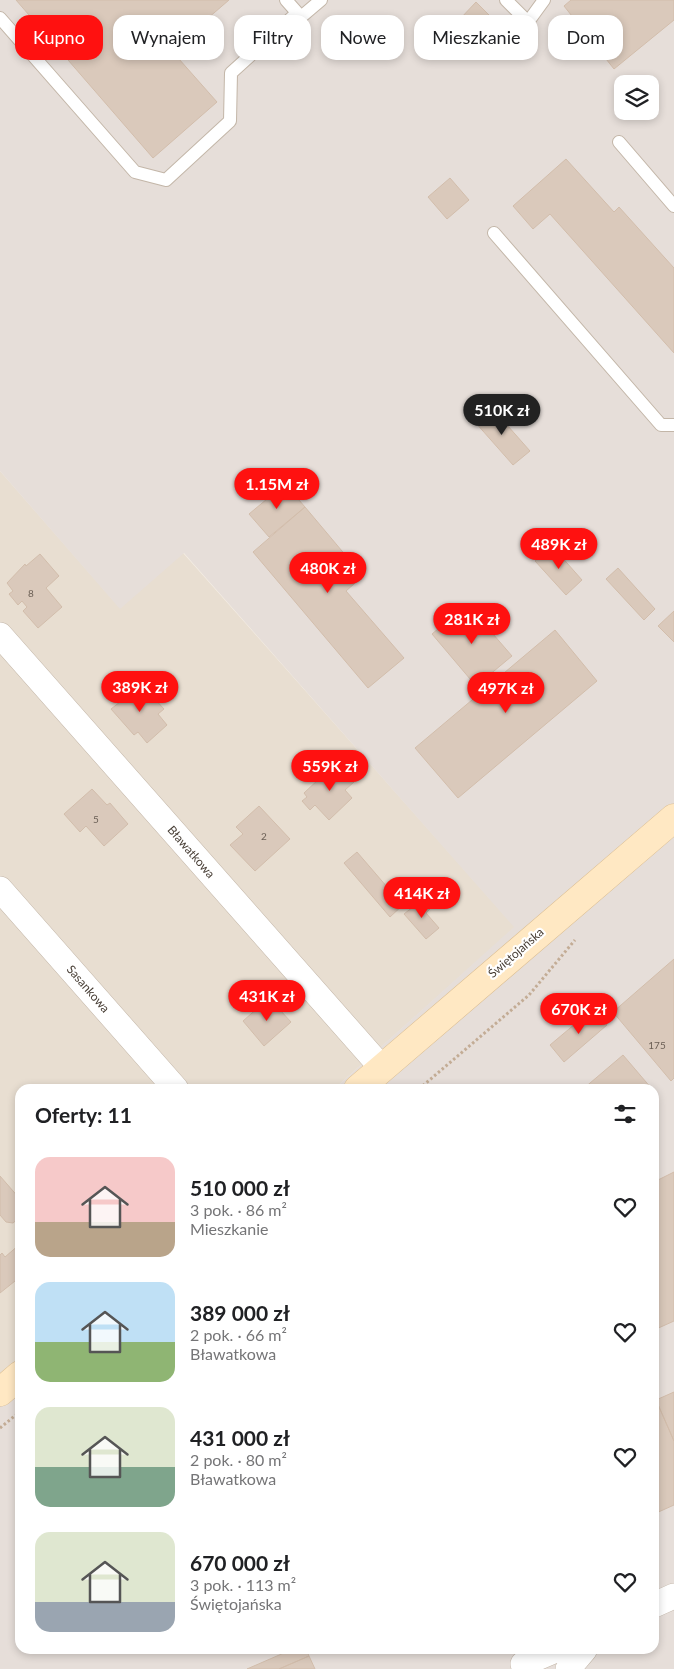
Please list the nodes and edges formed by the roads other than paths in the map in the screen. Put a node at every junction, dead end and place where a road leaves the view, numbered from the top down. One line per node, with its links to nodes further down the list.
1 (286, 0): 5 (lane)
2 (321, 0): 5 (lane)
3 (506, 0): 4 (lane)
4 (544, 0)
5 (297, 13): 6 (lane)
6 (0, 18)
7 (619, 142): 8 (lane)
8 (674, 206)
9 (494, 233): 10 (lane)
10 (674, 425)
11 (0, 635): 14 (street, Bławatkowa)
12 (674, 818): 14 (street, Świętojańska)
13 (0, 889): 15 (street, Sasankowa)
14 (382, 1068): 16 (street, Świętojańska)
15 (172, 1084)
16 (364, 1084)
17 (674, 1596): 18 (street)
18 (659, 1604)
19 (546, 1654): 21 (street)
20 (581, 1654): 22 (street)
21 (525, 1669)
22 (568, 1669)

